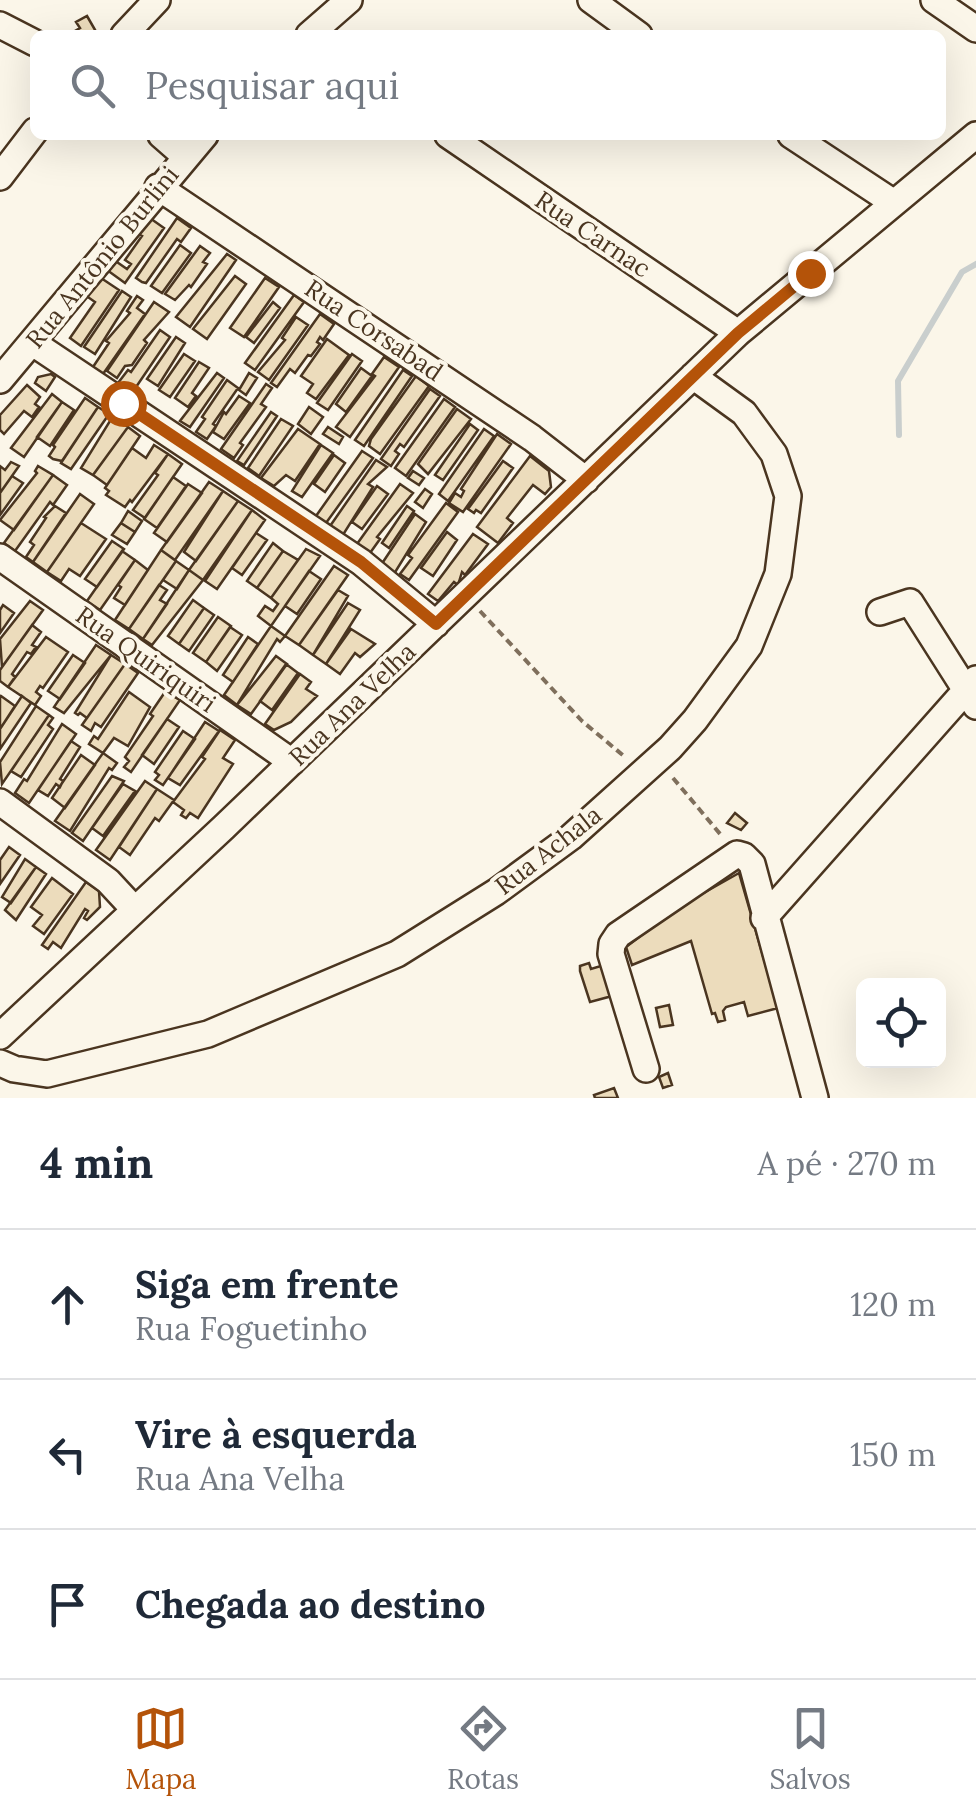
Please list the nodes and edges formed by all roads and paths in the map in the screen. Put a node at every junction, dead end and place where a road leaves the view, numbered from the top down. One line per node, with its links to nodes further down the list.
1 (157, 0): 7 (street)
2 (349, 0): 8 (street)
3 (591, 0): 9 (street)
4 (934, 0): 6 (street)
5 (0, 25): 10 (street)
6 (976, 29)
7 (129, 30)
8 (315, 30)
9 (632, 30)
10 (30, 41)
11 (976, 135): 20 (street, Rua Ana Velha)
12 (30, 137): 18 (street)
13 (167, 140): 17 (street)
14 (200, 140): 17 (street, Rua Antônio Burlini)
15 (455, 140): 21 (street, Rua Carnac)
16 (799, 140): 20 (street)
17 (185, 156): 19 (street, Rua Antônio Burlini)
18 (0, 177)
19 (158, 187): 22 (street, Rua Antônio Burlini); 25 (street, Rua Corsabad)
20 (894, 203): 21 (street, Rua Ana Velha)
21 (738, 333): 23 (street, Rua Ana Velha)
22 (33, 343): 24 (street, Rua Antônio Burlini); 29 (street)
23 (693, 376): 25 (street, Rua Ana Velha); 31 (street, Rua Achala)
24 (0, 380)
25 (586, 480): 27 (street, Rua Ana Velha)
26 (0, 557): 32 (street, Rua Quiriquiri)
27 (466, 596): 29 (street, Rua Ana Velha); 33 (path)
28 (880, 612): 30 (street)
29 (436, 624): 32 (street, Rua Ana Velha)
30 (972, 692): 37 (street)
31 (670, 748): 33 (street, Rua Achala); 35 (path)
32 (292, 762): 36 (street, Rua Ana Velha)
33 (644, 770): 39 (street, Rua Achala)
34 (0, 802): 36 (street)
35 (737, 854): 37 (street); 40 (street)
36 (134, 909): 38 (street, Rua Ana Velha)
37 (764, 918): 41 (street)
38 (0, 1036)
39 (0, 1063)
40 (646, 1069)
41 (815, 1098)

